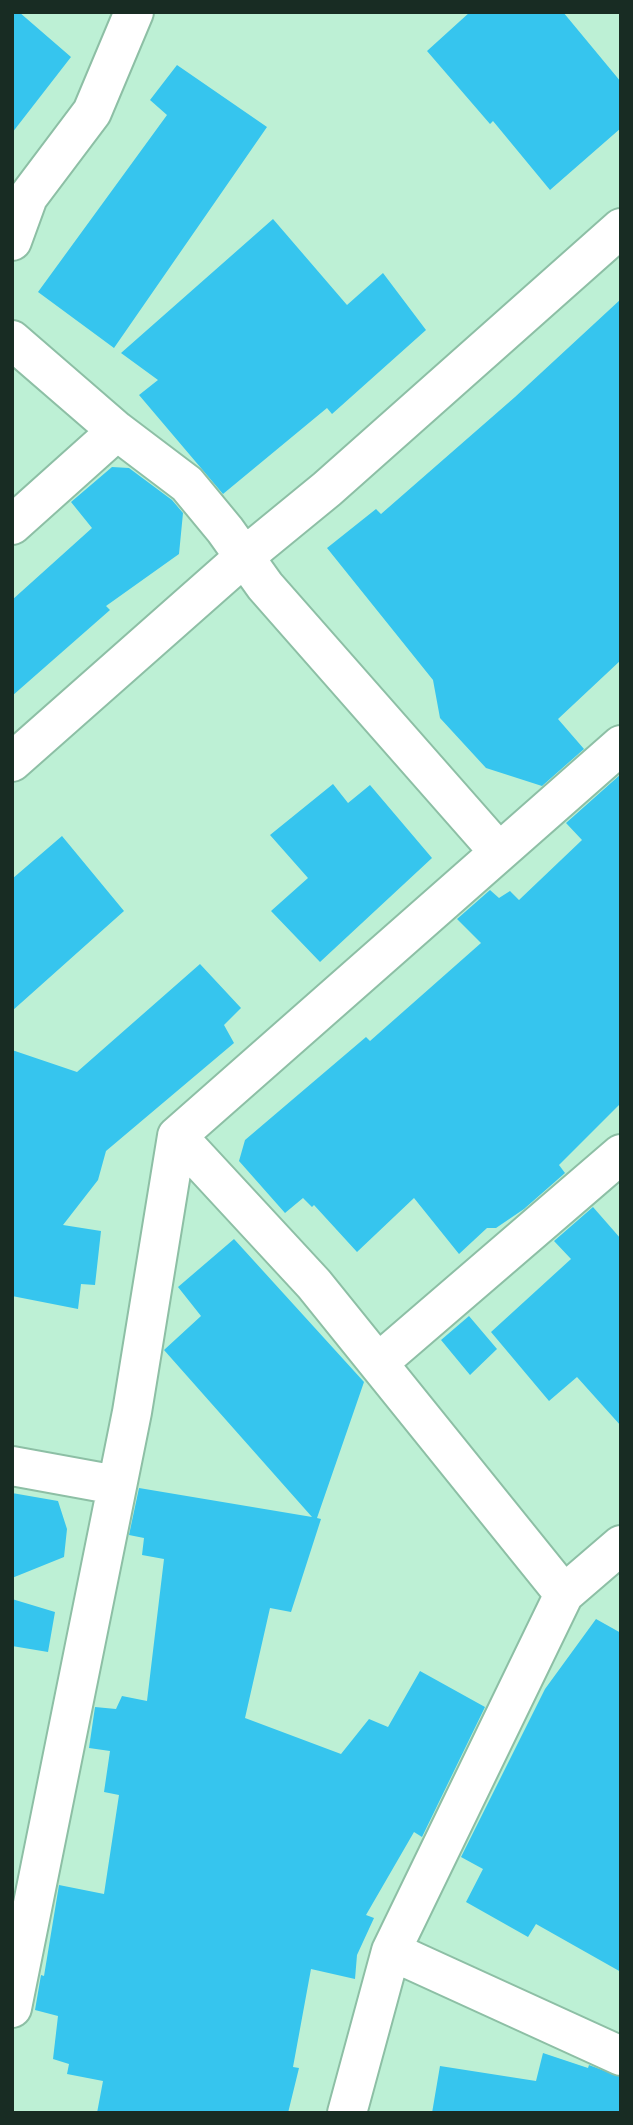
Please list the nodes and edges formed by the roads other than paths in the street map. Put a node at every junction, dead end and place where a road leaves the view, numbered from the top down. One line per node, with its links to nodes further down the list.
1 (134, 12): 3 (street)
2 (621, 229): 7 (street)
3 (12, 242)
4 (12, 340): 5 (street)
5 (117, 431): 6 (street); 7 (street)
6 (12, 525)
7 (244, 557): 9 (street); 10 (street)
8 (621, 745): 10 (street)
9 (12, 762)
10 (499, 852): 11 (street)
11 (177, 1136): 13 (street); 15 (street)
12 (621, 1154): 13 (street)
13 (378, 1363): 17 (street)
14 (12, 1466): 15 (street)
15 (116, 1485): 19 (street)
16 (621, 1545): 17 (street)
17 (564, 1594): 18 (street)
18 (391, 1951): 20 (street); 21 (street)
19 (12, 2008)
20 (621, 2056)
21 (347, 2113)

